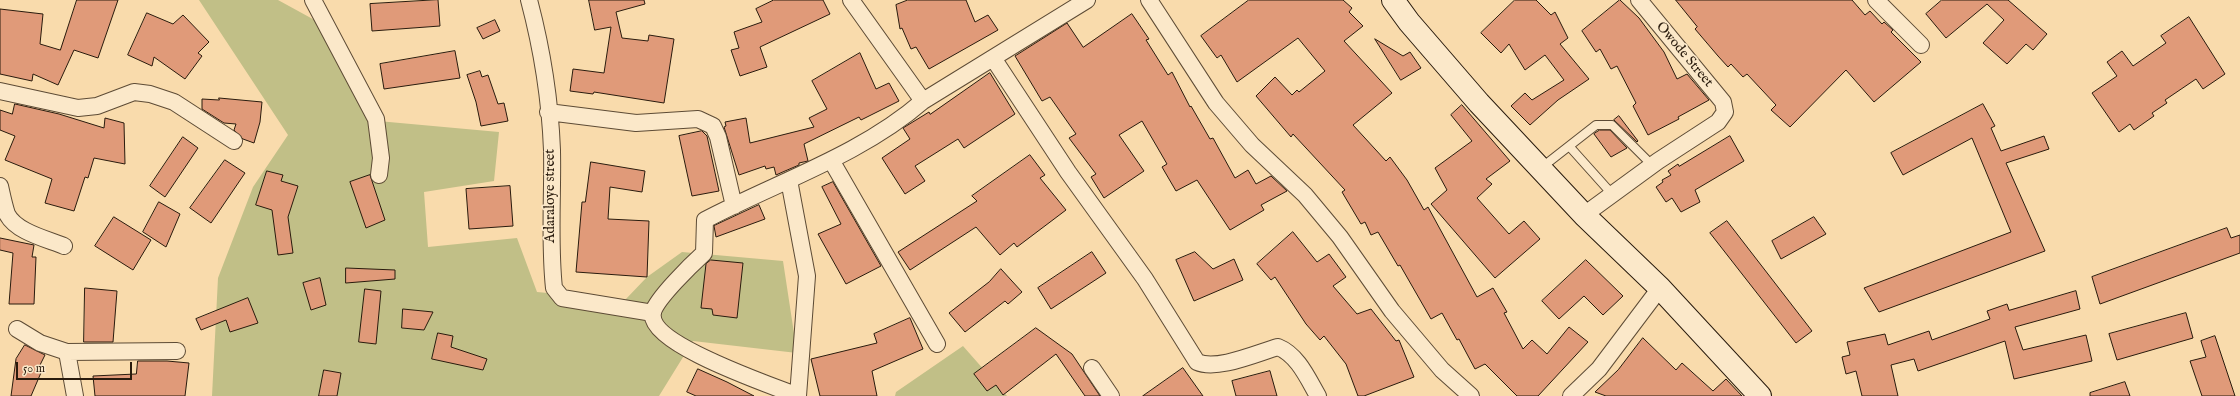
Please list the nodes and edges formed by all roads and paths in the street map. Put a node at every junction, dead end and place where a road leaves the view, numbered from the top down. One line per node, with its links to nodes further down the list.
1 (313, 0): 19 (street)
2 (529, 0): 13 (street, Adaraloye street)
3 (852, 0): 12 (street)
4 (1087, 0): 10 (street)
5 (1149, 0): 37 (street)
6 (1393, 0): 18 (main road)
7 (1639, 0): 17 (street, Owode Street)
8 (1876, 0): 9 (street)
9 (1921, 45)
10 (993, 58): 12 (street); 36 (street)
11 (0, 91): 14 (street)
12 (923, 100): 16 (street)
13 (548, 112): 23 (street); 27 (street, Adaraloye street)
14 (234, 141)
15 (1569, 146): 17 (lane); 18 (lane); 22 (lane)
16 (831, 160): 20 (street); 29 (street)
17 (1652, 165): 22 (street)
18 (1541, 168): 24 (main road)
19 (379, 175)
20 (789, 180): 23 (street); 34 (street)
21 (0, 186): 25 (street)
22 (1612, 194): 24 (street)
23 (734, 206): 27 (street)
24 (1584, 215): 26 (main road)
25 (64, 246)
26 (1660, 288): 38 (street); 39 (main road)
27 (653, 313): 34 (street)
28 (17, 330): 30 (street)
29 (937, 344)
30 (67, 352): 31 (street); 33 (street)
31 (177, 352)
32 (1092, 368): 35 (street)
33 (75, 396)
34 (798, 396)
35 (1111, 396)
36 (1318, 396)
37 (1471, 396)
38 (1571, 396)
39 (1760, 396)

